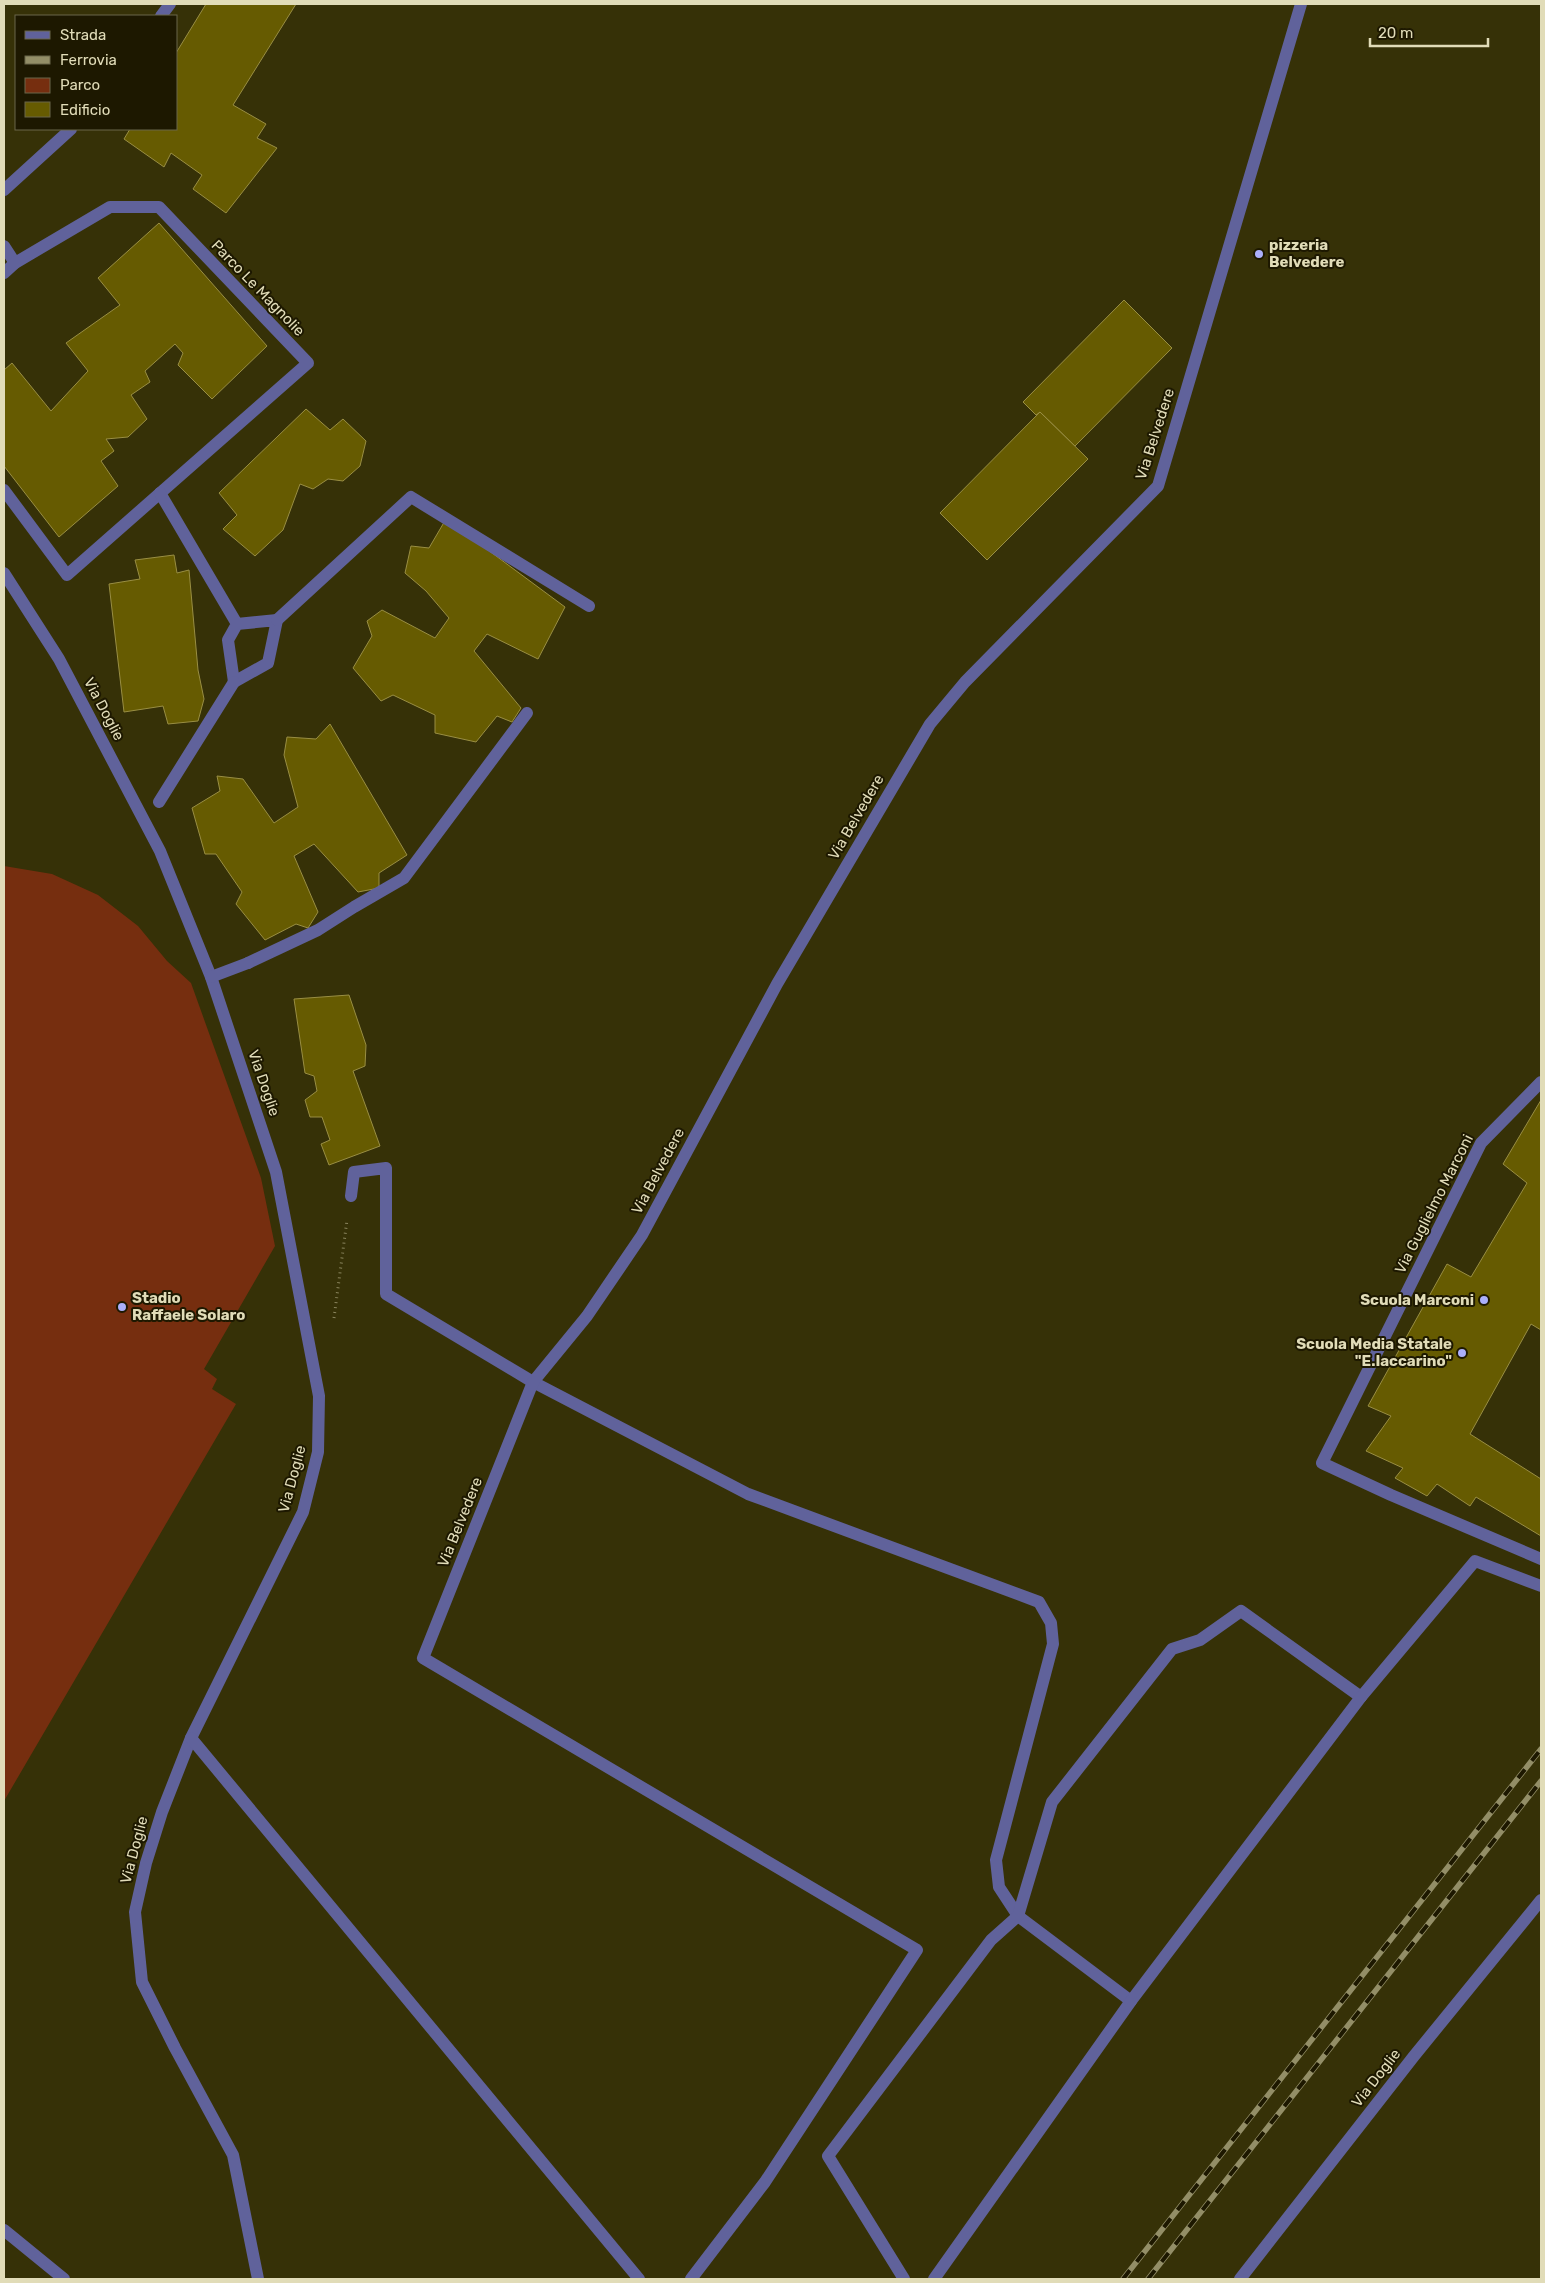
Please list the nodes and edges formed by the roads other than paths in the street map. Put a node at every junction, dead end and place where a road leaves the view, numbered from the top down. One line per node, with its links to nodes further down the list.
1 (170, 4): 3 (street)
2 (1301, 4): 21 (street, Via Belvedere)
3 (162, 15)
4 (70, 130): 5 (street)
5 (4, 190)
6 (4, 246): 7 (street)
7 (15, 263): 8 (street, Parco Le Magnolie); 10 (street, Parco Le Magnolie)
8 (4, 273)
9 (4, 490): 10 (street, Parco Le Magnolie)
10 (160, 493): 14 (street)
11 (4, 573): 18 (street, Via Doglie)
12 (590, 606): 13 (street)
13 (277, 620): 14 (street); 15 (street)
14 (237, 624): 15 (street)
15 (234, 682): 17 (street)
16 (527, 713): 18 (street)
17 (160, 802)
18 (211, 976): 25 (street, Via Doglie)
19 (1541, 1082): 22 (street, Via Guglielmo Marconi)
20 (351, 1196): 21 (street)
21 (533, 1382): 27 (street); 33 (street, Via Belvedere)
22 (1541, 1558)
23 (1541, 1586): 24 (street)
24 (1361, 1697): 27 (street); 28 (street)
25 (191, 1738): 31 (street, Via Doglie); 32 (street)
26 (1541, 1900): 36 (street, Via Doglie)
27 (1018, 1916): 28 (street); 34 (street)
28 (1131, 2001): 35 (street)
29 (4, 2230): 30 (street)
30 (64, 2279)
31 (258, 2279)
32 (639, 2279)
33 (691, 2279)
34 (904, 2279)
35 (934, 2279)
36 (1240, 2279)

